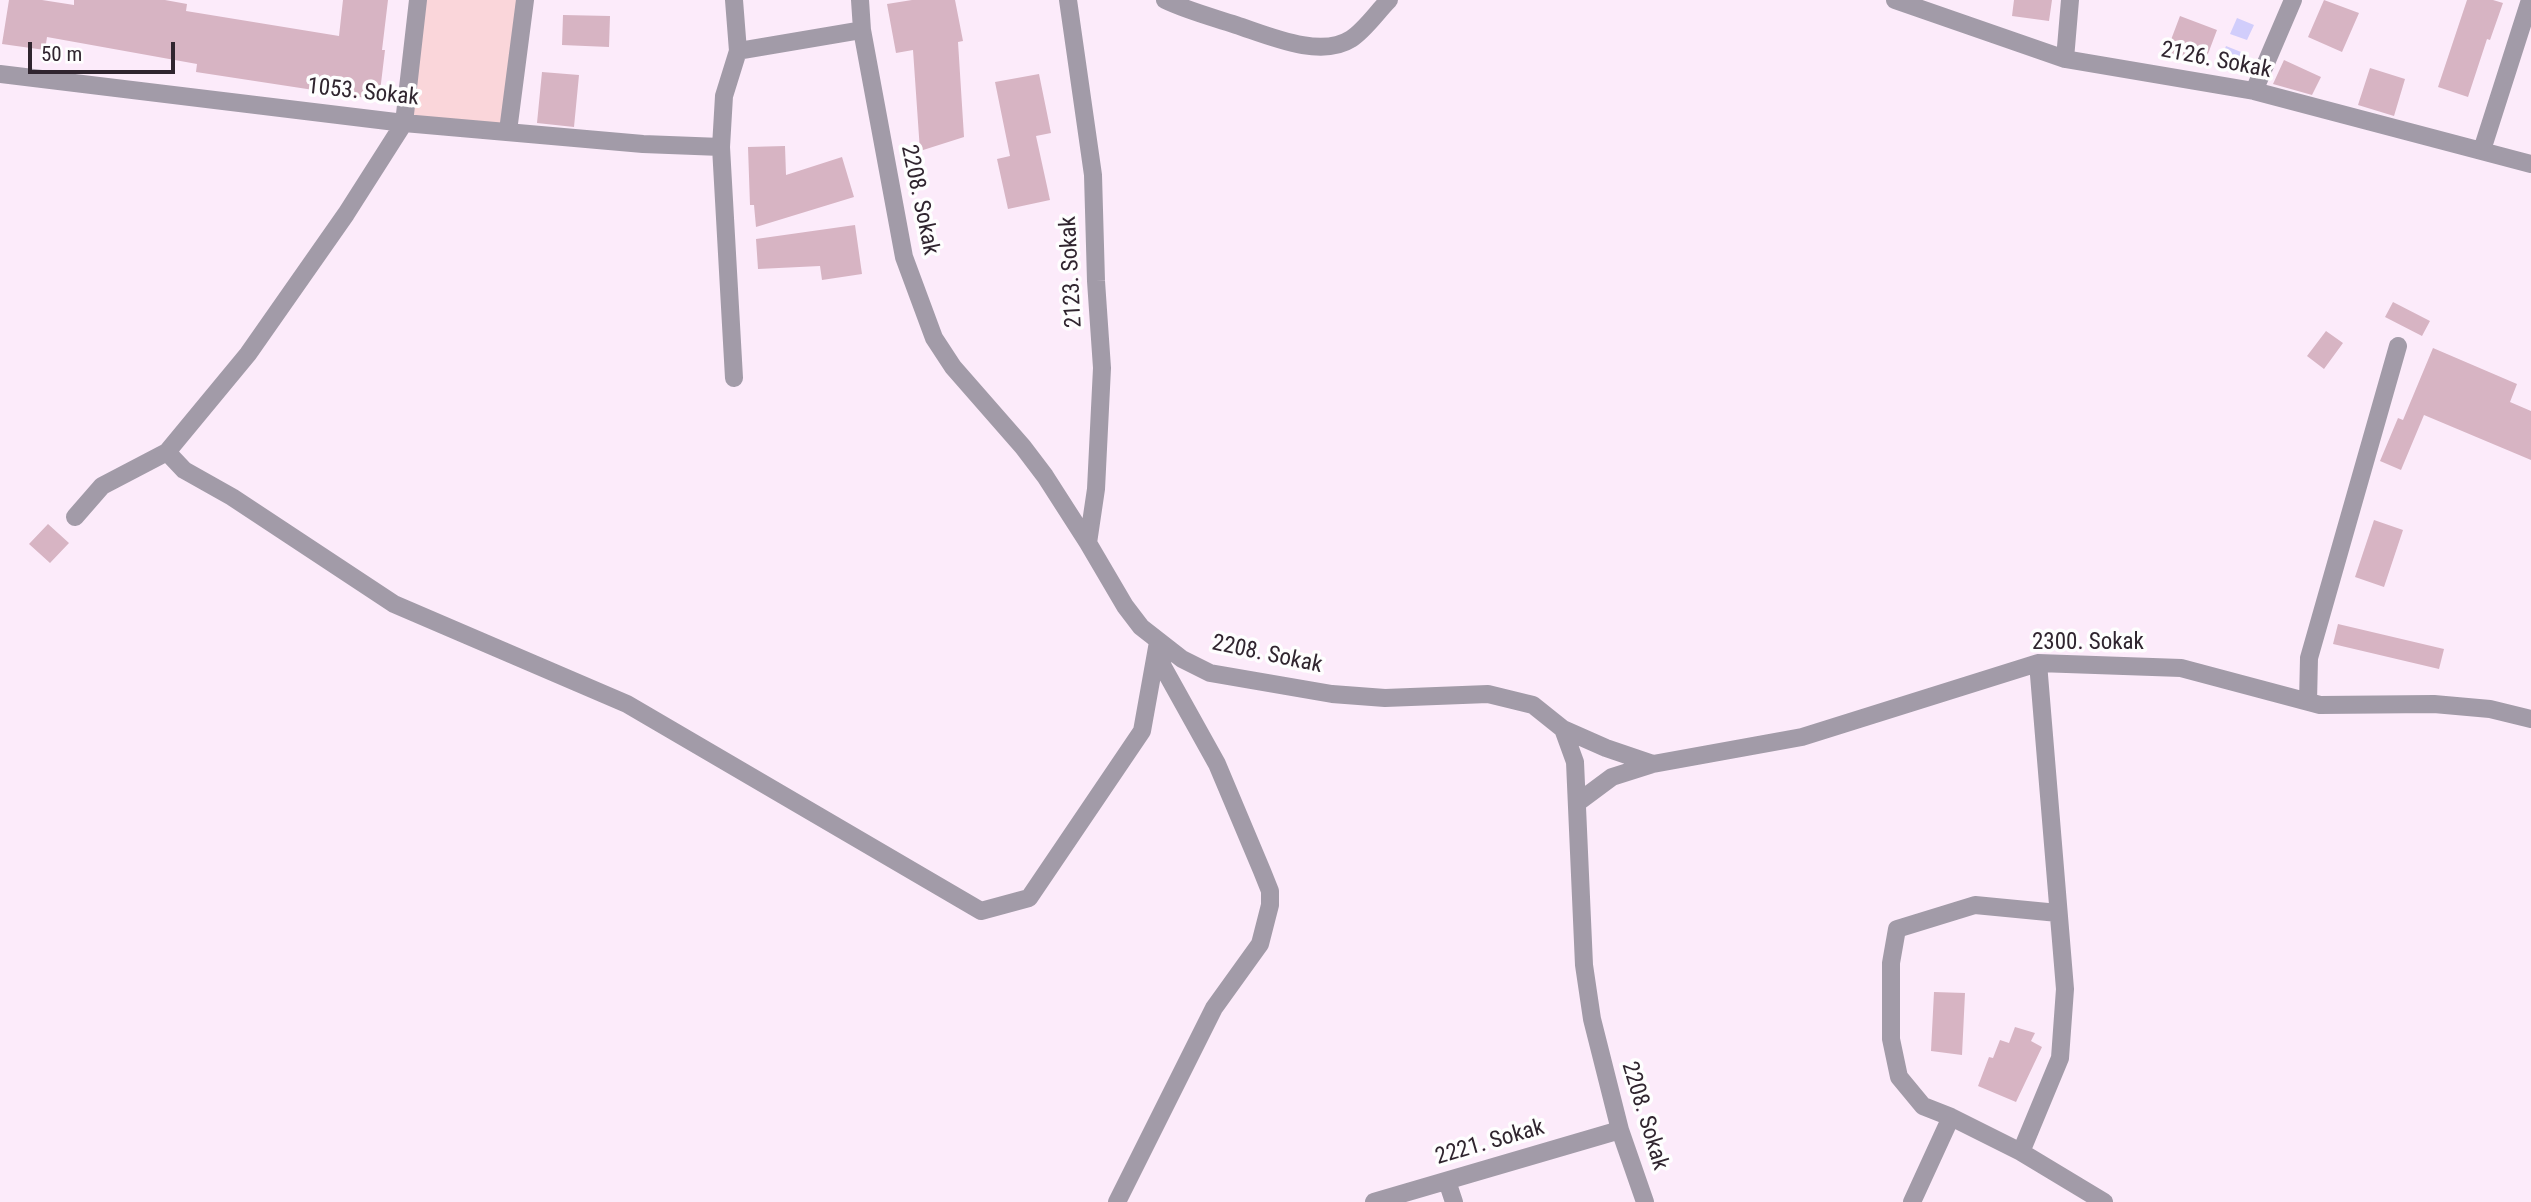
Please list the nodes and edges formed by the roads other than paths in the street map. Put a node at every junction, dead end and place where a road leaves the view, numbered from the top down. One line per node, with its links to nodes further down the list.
1 (418, 0): 17 (street)
2 (525, 0): 18 (street)
3 (734, 0): 13 (street)
4 (860, 0): 12 (street, 2208. Sokak)
5 (1068, 0): 26 (street, 2123. Sokak)
6 (1165, 0): 7 (street)
7 (1389, 0)
8 (2070, 0): 14 (street)
9 (2293, 0): 16 (street)
10 (2530, 0): 20 (street)
11 (1904, 2): 14 (street, 2126. Sokak)
12 (862, 30): 13 (street); 26 (street, 2208. Sokak)
13 (738, 51): 19 (street)
14 (2065, 59): 16 (street, 2126. Sokak)
15 (0, 74): 17 (street, 1053. Sokak)
16 (2254, 91): 20 (street, 2126. Sokak)
17 (404, 123): 18 (street, 1053. Sokak); 24 (street)
18 (508, 131): 19 (street, 1053. Sokak)
19 (721, 147): 23 (street)
20 (2482, 150): 21 (street, 2126. Sokak)
21 (2531, 164)
22 (2398, 345): 29 (street)
23 (734, 378)
24 (167, 452): 25 (street); 27 (street)
25 (75, 517)
26 (1088, 543): 27 (street, 2208. Sokak)
27 (1158, 642): 31 (street, 2208. Sokak); 42 (street)
28 (2038, 663): 29 (street, 2300. Sokak); 33 (street, 2300. Sokak); 37 (street)
29 (2308, 702): 30 (street, 2300. Sokak)
30 (2531, 719)
31 (1563, 729): 32 (street); 34 (street, 2208. Sokak)
32 (1606, 748): 33 (street); 34 (street)
33 (1653, 764): 35 (street, 2300. Sokak)
34 (1575, 769): 35 (street); 36 (street, 2208. Sokak)
35 (1612, 777): 36 (street)
36 (1577, 803): 39 (street, 2208. Sokak)
37 (2058, 913): 38 (street); 40 (street)
38 (1951, 1117): 40 (street); 46 (street)
39 (1620, 1130): 41 (street, 2221. Sokak); 45 (street, 2208. Sokak)
40 (2021, 1152): 47 (street)
41 (1447, 1181): 43 (street, 2221. Sokak); 44 (street)
42 (1117, 1202)
43 (1374, 1202)
44 (1454, 1202)
45 (1645, 1202)
46 (1912, 1202)
47 (2104, 1202)

